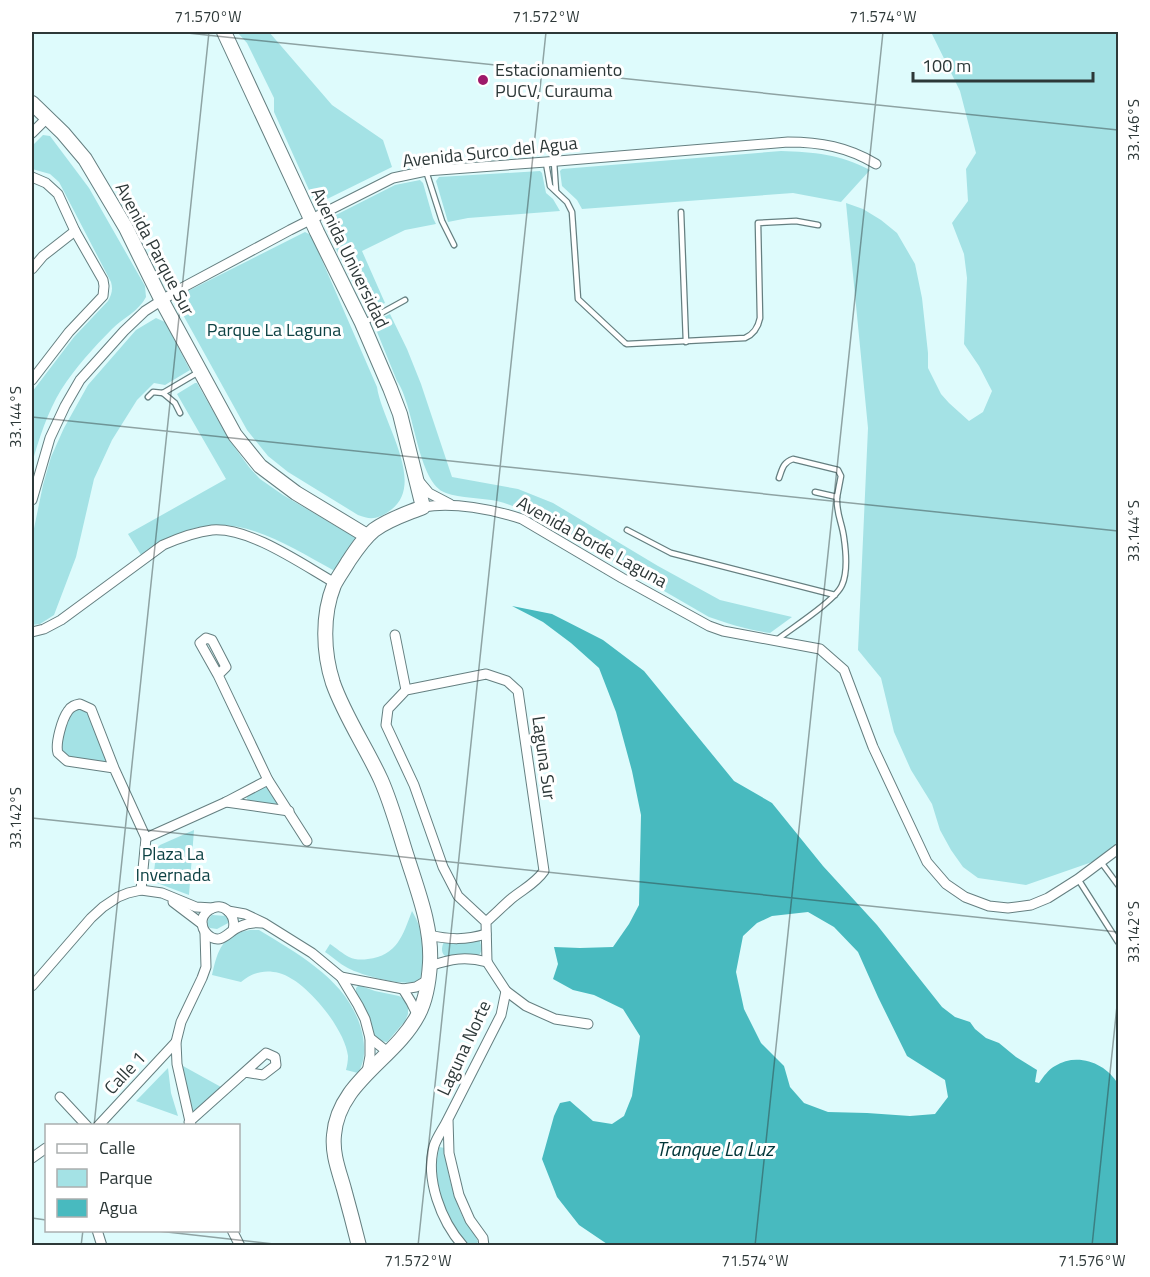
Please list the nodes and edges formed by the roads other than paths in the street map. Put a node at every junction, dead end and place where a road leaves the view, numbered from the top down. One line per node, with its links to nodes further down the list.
1 (224, 32): 10 (street, Avenida Universidad)
2 (32, 105): 3 (street, Avenida Parque Sur)
3 (47, 118): 4 (street); 16 (street, Avenida Parque Sur)
4 (32, 133)
5 (550, 162): 6 (street, Avenida Surco del Agua); 7 (street, Avenida Surco del Agua); 18 (lane)
6 (876, 164)
7 (426, 171): 10 (street, Avenida Surco del Agua); 13 (lane)
8 (32, 177): 12 (street)
9 (681, 212): 18 (lane)
10 (311, 219): 16 (street, Avenida Surco del Agua); 17 (street, Avenida Universidad)
11 (818, 225): 18 (lane)
12 (75, 231): 14 (street); 20 (street)
13 (454, 246)
14 (32, 269)
15 (405, 300): 17 (lane)
16 (162, 301): 19 (street, Avenida Parque Sur); 28 (street, Avenida Surco del Agua)
17 (362, 323): 24 (street, Avenida Universidad)
18 (686, 342)
19 (201, 371): 21 (lane); 33 (street, Avenida Parque Sur)
20 (32, 381)
21 (162, 393): 22 (lane); 23 (lane)
22 (148, 397)
23 (180, 413)
24 (416, 477): 29 (street, Avenida Universidad); 30 (street); 31 (street)
25 (779, 478): 27 (lane)
26 (815, 492): 27 (lane)
27 (837, 497): 35 (lane)
28 (32, 500)
29 (423, 507): 30 (street, Avenida Borde Laguna); 31 (street, Avenida Borde Laguna)
30 (454, 507): 38 (street, Avenida Borde Laguna)
31 (397, 517): 33 (street, Avenida Borde Laguna)
32 (627, 530): 35 (lane)
33 (367, 536): 34 (street, Avenida Borde Laguna)
34 (335, 583): 36 (street); 60 (street, Avenida Borde Laguna)
35 (835, 595): 38 (lane)
36 (32, 632)
37 (395, 635): 40 (street)
38 (775, 641): 49 (street, Avenida Borde Laguna)
39 (218, 675): 42 (street)
40 (406, 690): 55 (street); 55 (street, Laguna Sur)
41 (114, 768): 41 (street); 45 (street)
42 (268, 780): 43 (street); 44 (street)
43 (226, 802): 44 (street); 45 (street)
44 (289, 811): 46 (street)
45 (146, 838): 51 (street)
46 (307, 841)
47 (1119, 849): 48 (street, Avenida Borde Laguna)
48 (1101, 862): 49 (street, Avenida Borde Laguna); 50 (lane)
49 (1078, 879): 62 (lane)
50 (1119, 885)
51 (141, 890): 52 (street); 68 (street)
52 (162, 893): 53 (street); 57 (street)
53 (213, 908): 54 (street); 57 (street)
54 (228, 910): 56 (street); 58 (street)
55 (486, 922): 59 (street)
56 (264, 923): 58 (street); 66 (street)
57 (203, 928): 61 (street); 63 (street)
58 (233, 930): 61 (street)
59 (486, 934): 60 (street); 64 (street)
60 (429, 935): 65 (street, Avenida Borde Laguna)
61 (218, 939): 63 (street)
62 (1119, 942)
63 (206, 960): 74 (street)
64 (487, 962): 65 (street); 70 (street, Laguna Norte)
65 (430, 966): 67 (street, Avenida Borde Laguna)
66 (341, 977): 69 (street); 73 (street)
67 (428, 980): 69 (street); 71 (street, Avenida Borde Laguna)
68 (32, 986)
69 (403, 989): 71 (street)
70 (506, 991): 72 (street, Laguna Norte); 79 (street, Laguna Norte)
71 (418, 1016): 75 (street, Avenida Borde Laguna)
72 (588, 1024)
73 (370, 1038): 75 (street); 77 (street)
74 (176, 1042): 81 (street, Calle 1); 82 (street)
75 (389, 1053): 77 (street, Avenida Borde Laguna)
76 (245, 1072): 82 (street)
77 (367, 1074): 85 (street, Avenida Borde Laguna)
78 (60, 1097): 80 (street)
79 (448, 1119): 86 (street, Laguna Norte); 87 (street, Laguna Norte)
80 (86, 1124)
81 (99, 1124)
82 (190, 1124)
83 (45, 1149): 84 (street)
84 (32, 1158)
85 (359, 1245)
86 (464, 1245)
87 (484, 1245)

